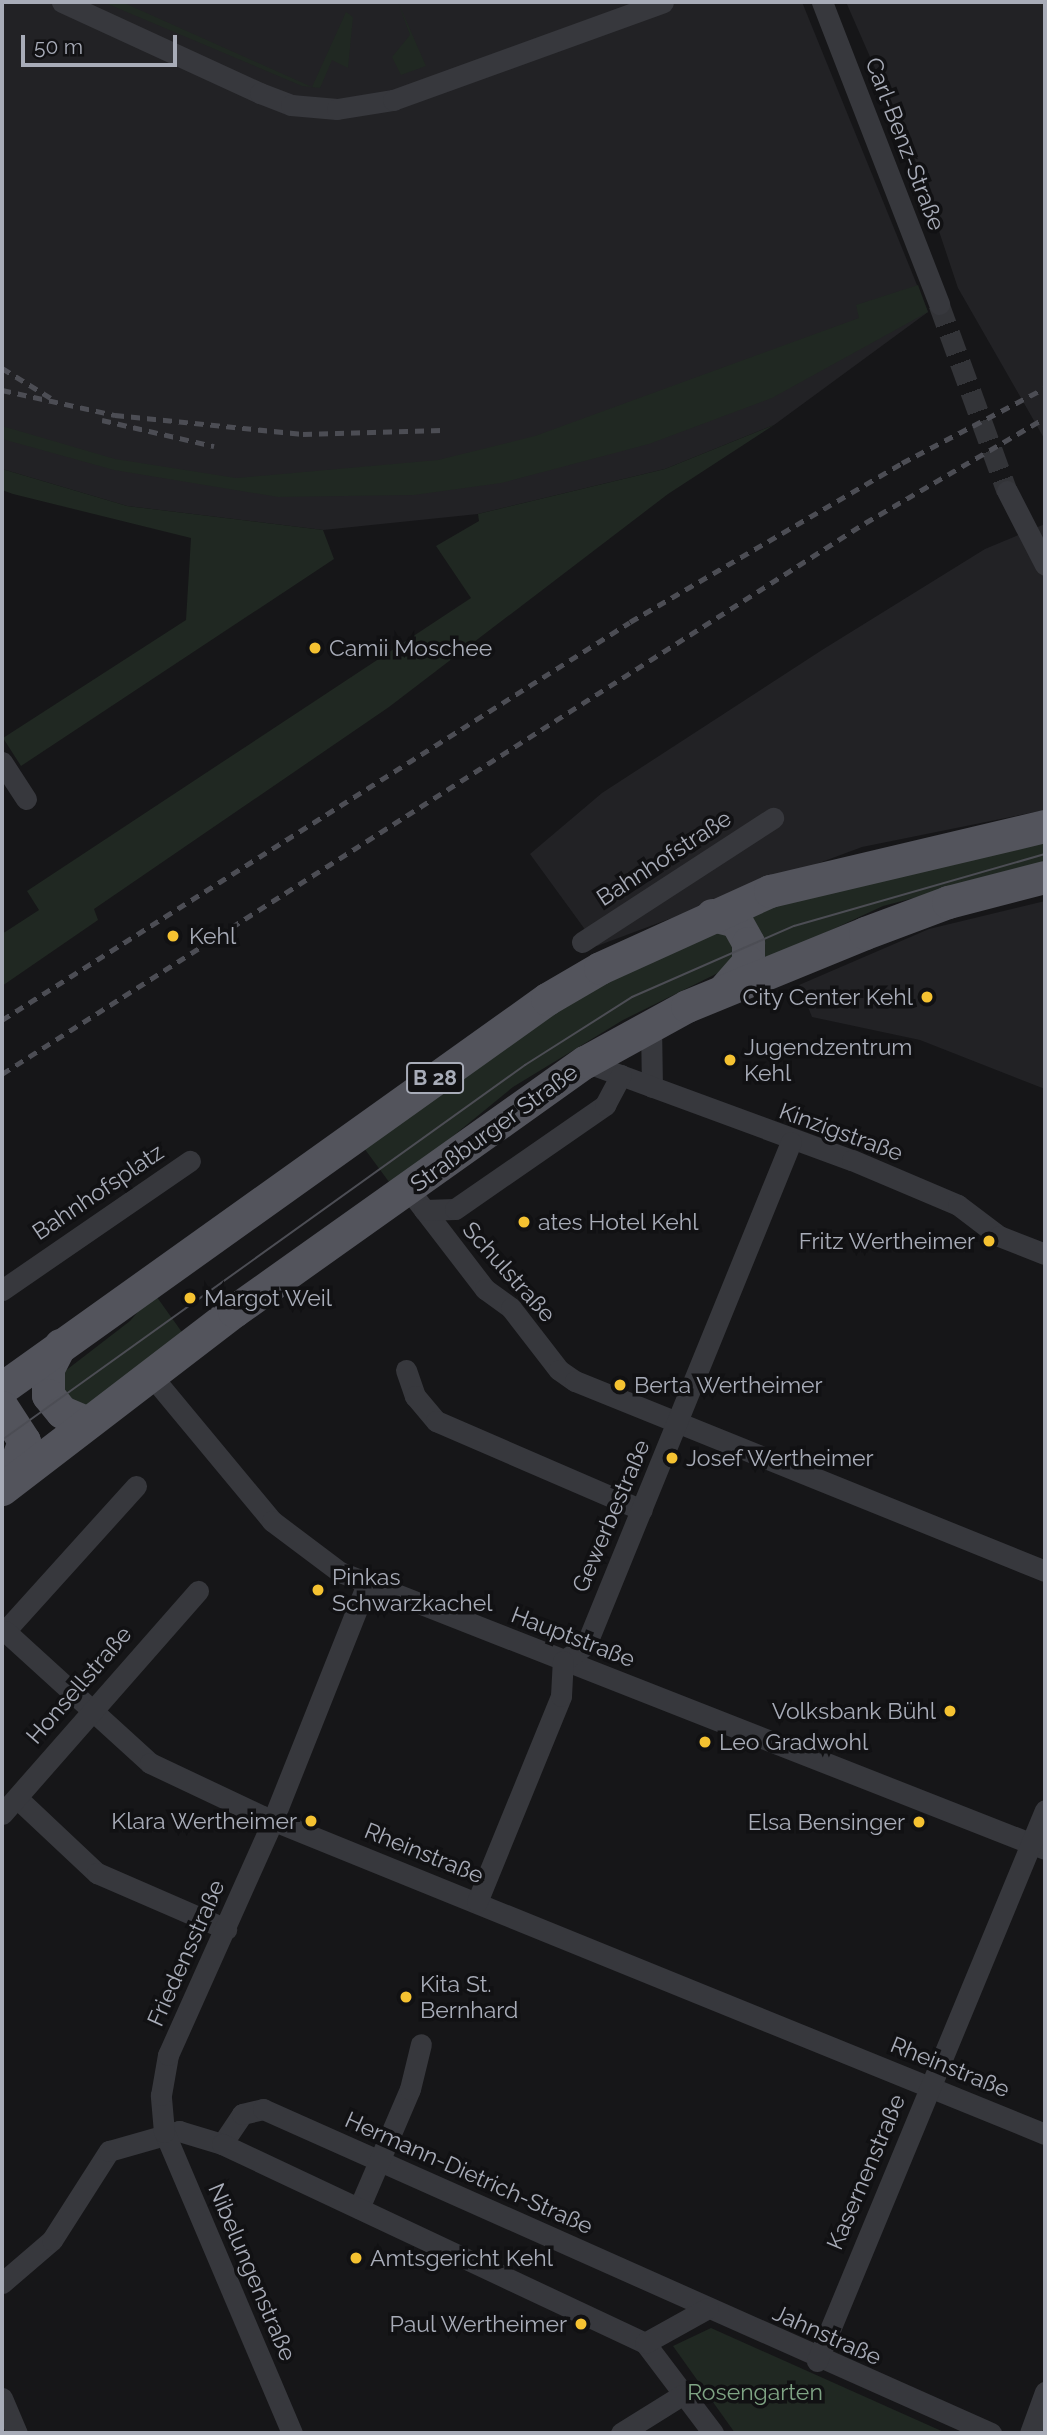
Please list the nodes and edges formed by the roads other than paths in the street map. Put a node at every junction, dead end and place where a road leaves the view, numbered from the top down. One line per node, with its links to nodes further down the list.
1 (62, 2): 2 (street)
2 (663, 2)
3 (822, 2): 4 (street, Carl-Benz-Straße)
4 (939, 304)
5 (1007, 491): 6 (street)
6 (1045, 565)
7 (2, 762): 8 (street)
8 (26, 799)
9 (773, 818): 13 (street, Bahnhofstraße)
10 (1045, 826): 12 (main road, B 28)
11 (1045, 877): 14 (main road, Straßburger Straße)
12 (712, 915): 14 (main road); 24 (main road, B 28)
13 (582, 942)
14 (724, 990): 15 (main road, Straßburger Straße)
15 (651, 1025): 16 (main road, Straßburger Straße); 18 (street)
16 (585, 1062): 17 (street, Kinzigstraße); 21 (main road, Straßburger Straße)
17 (621, 1075): 18 (street, Kinzigstraße); 21 (street)
18 (652, 1087): 19 (street, Kinzigstraße)
19 (791, 1142): 22 (street, Kinzigstraße); 29 (street, Gewerbestraße)
20 (190, 1161): 23 (street, Bahnhofsplatz)
21 (416, 1200): 26 (main road, Straßburger Straße); 29 (street, Schulstraße)
22 (1045, 1254)
23 (2, 1290)
24 (60, 1345): 27 (main road, B 28); 30 (main road)
25 (406, 1370): 33 (street)
26 (150, 1374): 30 (main road, Straßburger Straße); 35 (street, Hauptstraße)
27 (2, 1388)
28 (2, 1406): 31 (main road)
29 (680, 1420): 33 (street, Gewerbestraße); 34 (street, Schulstraße)
30 (85, 1422): 31 (main road, Straßburger Straße)
31 (6, 1485)
32 (136, 1486): 38 (street, Rheinstraße)
33 (642, 1510): 37 (street, Gewerbestraße)
34 (1045, 1571)
35 (366, 1586): 37 (street, Hauptstraße); 42 (street, Friedensstraße)
36 (198, 1591): 38 (street, Honsellstraße)
37 (563, 1661): 43 (street, Hauptstraße); 44 (street)
38 (92, 1708): 39 (street, Honsellstraße); 42 (street, Rheinstraße)
39 (17, 1798): 41 (street, Honsellstraße); 45 (street)
40 (1045, 1810): 43 (street, Kasernenstraße)
41 (2, 1814)
42 (273, 1820): 44 (street, Rheinstraße); 45 (street, Friedensstraße)
43 (1038, 1847): 47 (street, Kasernenstraße)
44 (477, 1902): 47 (street, Rheinstraße)
45 (226, 1929): 48 (street, Friedensstraße)
46 (421, 2044): 51 (street)
47 (930, 2087): 49 (street, Rheinstraße); 56 (street, Kasernenstraße)
48 (164, 2132): 50 (street); 53 (street); 61 (street, Nibelungenstraße)
49 (1045, 2134)
50 (222, 2144): 51 (street, Hermann-Dietrich-Straße); 52 (street)
51 (379, 2161): 52 (street); 54 (street, Hermann-Dietrich-Straße)
52 (359, 2208): 55 (street)
53 (2, 2283)
54 (708, 2308): 55 (street); 56 (street, Jahnstraße)
55 (645, 2343): 58 (street)
56 (817, 2361): 64 (street, Jahnstraße)
57 (1045, 2392): 65 (street)
58 (682, 2395): 62 (street); 63 (street)
59 (2, 2398): 60 (street)
60 (16, 2433)
61 (292, 2433)
62 (621, 2433)
63 (713, 2433)
64 (991, 2433)
65 (1030, 2433)

